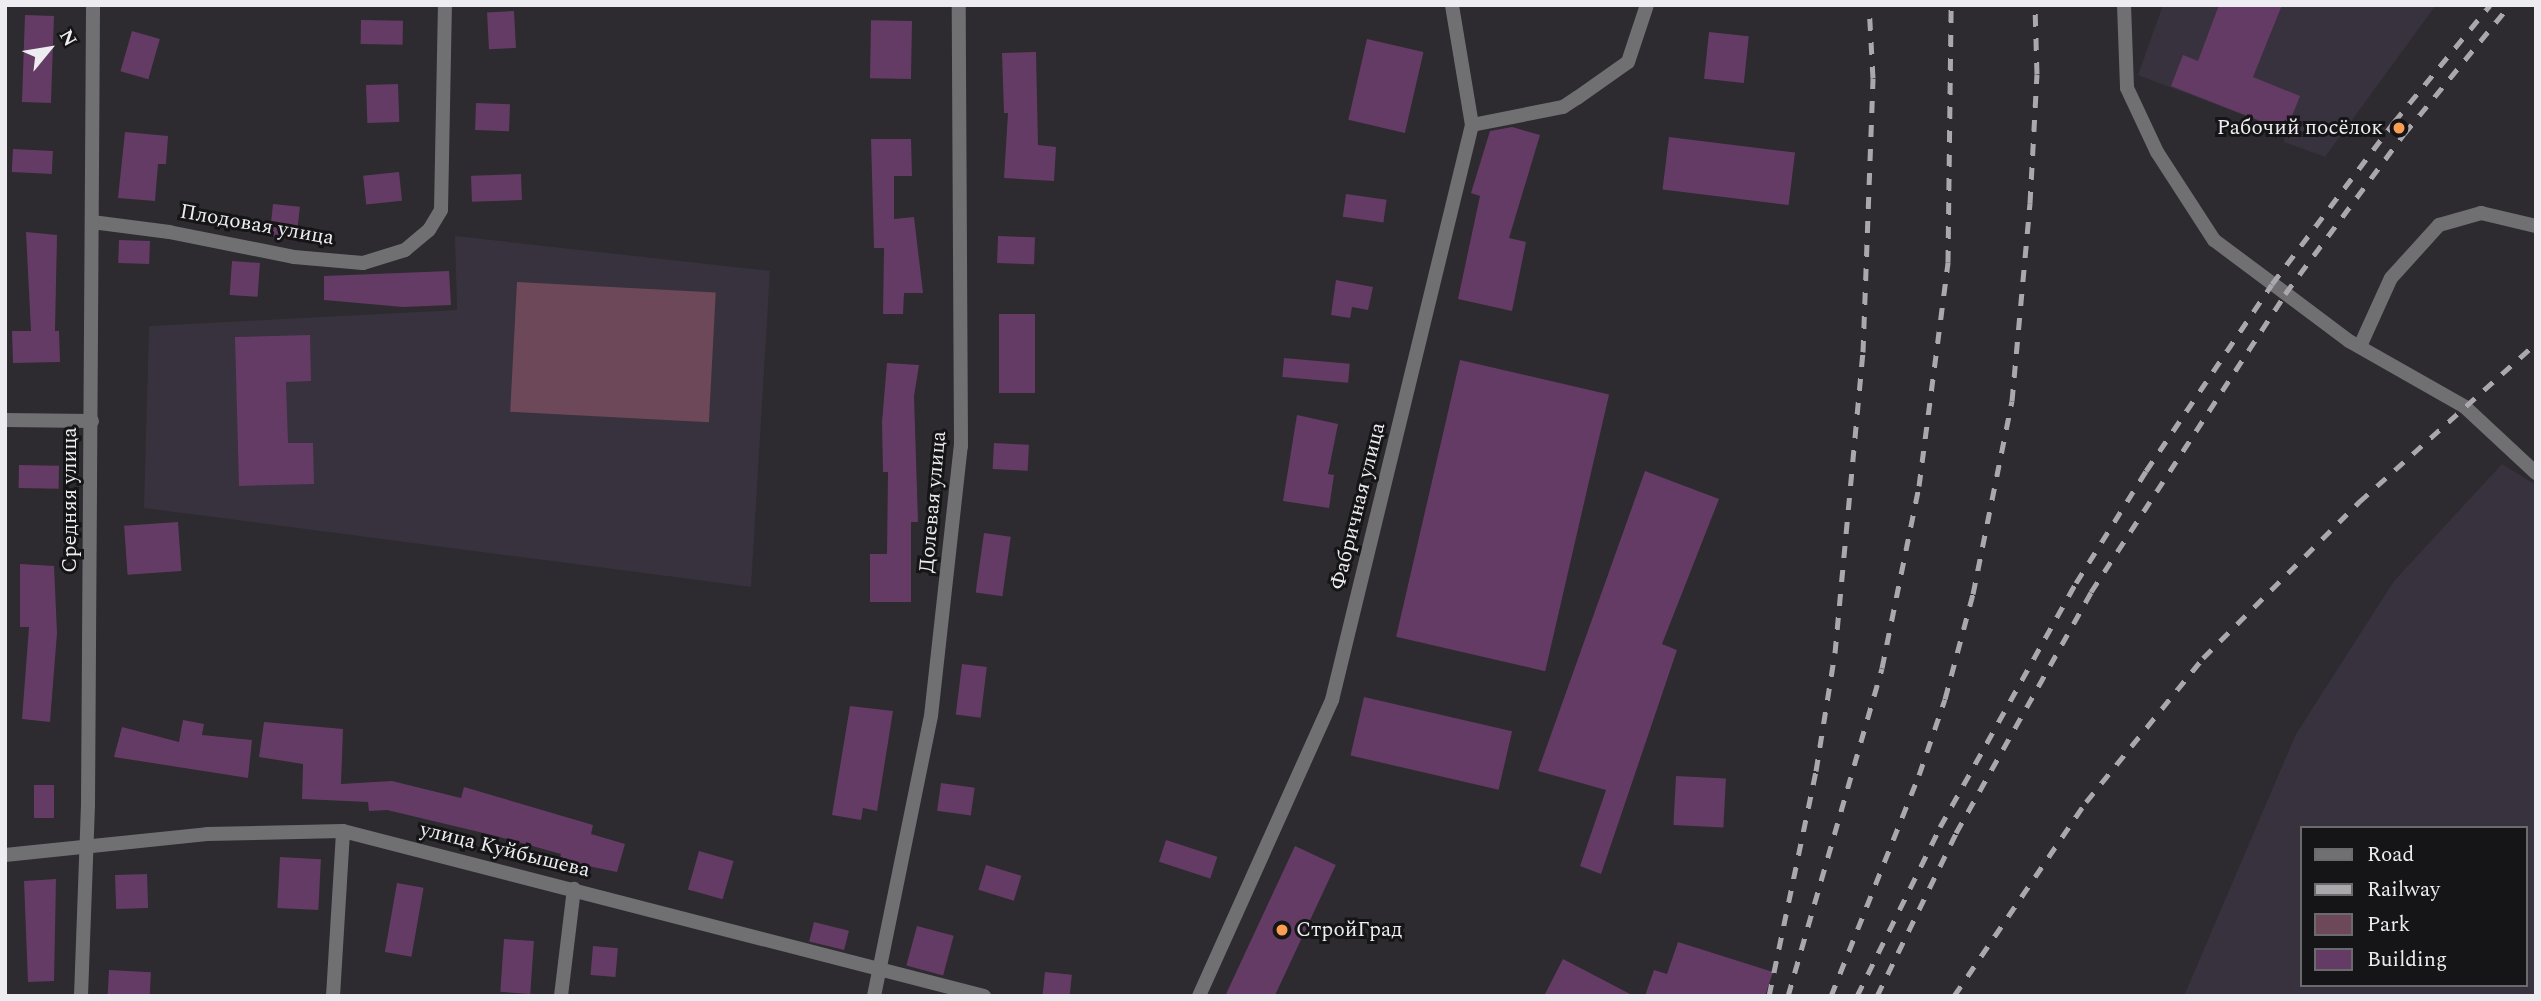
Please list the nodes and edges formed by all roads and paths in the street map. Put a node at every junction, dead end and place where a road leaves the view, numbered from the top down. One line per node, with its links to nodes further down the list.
1 (93, 5): 8 (street, Средняя улица)
2 (446, 5): 8 (street, Плодовая улица)
3 (959, 5): 18 (street, Долевая улица)
4 (1452, 5): 7 (street, Фабричная улица)
5 (1647, 5): 7 (street)
6 (2124, 5): 10 (street)
7 (1472, 125): 24 (street, Фабричная улица)
8 (92, 222): 12 (street, Средняя улица)
9 (2536, 226): 10 (street)
10 (2361, 344): 13 (street)
11 (5, 420): 12 (street)
12 (92, 421): 15 (street, Средняя улица)
13 (2536, 473)
14 (343, 831): 15 (street, улица Куйбышева); 17 (street, улица Куйбышева); 20 (street)
15 (85, 850): 16 (street, улица Куйбышева); 19 (street, Средняя улица)
16 (5, 855)
17 (574, 889): 18 (street, улица Куйбышева); 21 (street)
18 (877, 971): 22 (street, Долевая улица); 23 (street, улица Куйбышева)
19 (81, 996)
20 (333, 996)
21 (561, 996)
22 (874, 996)
23 (984, 996)
24 (1199, 996)

